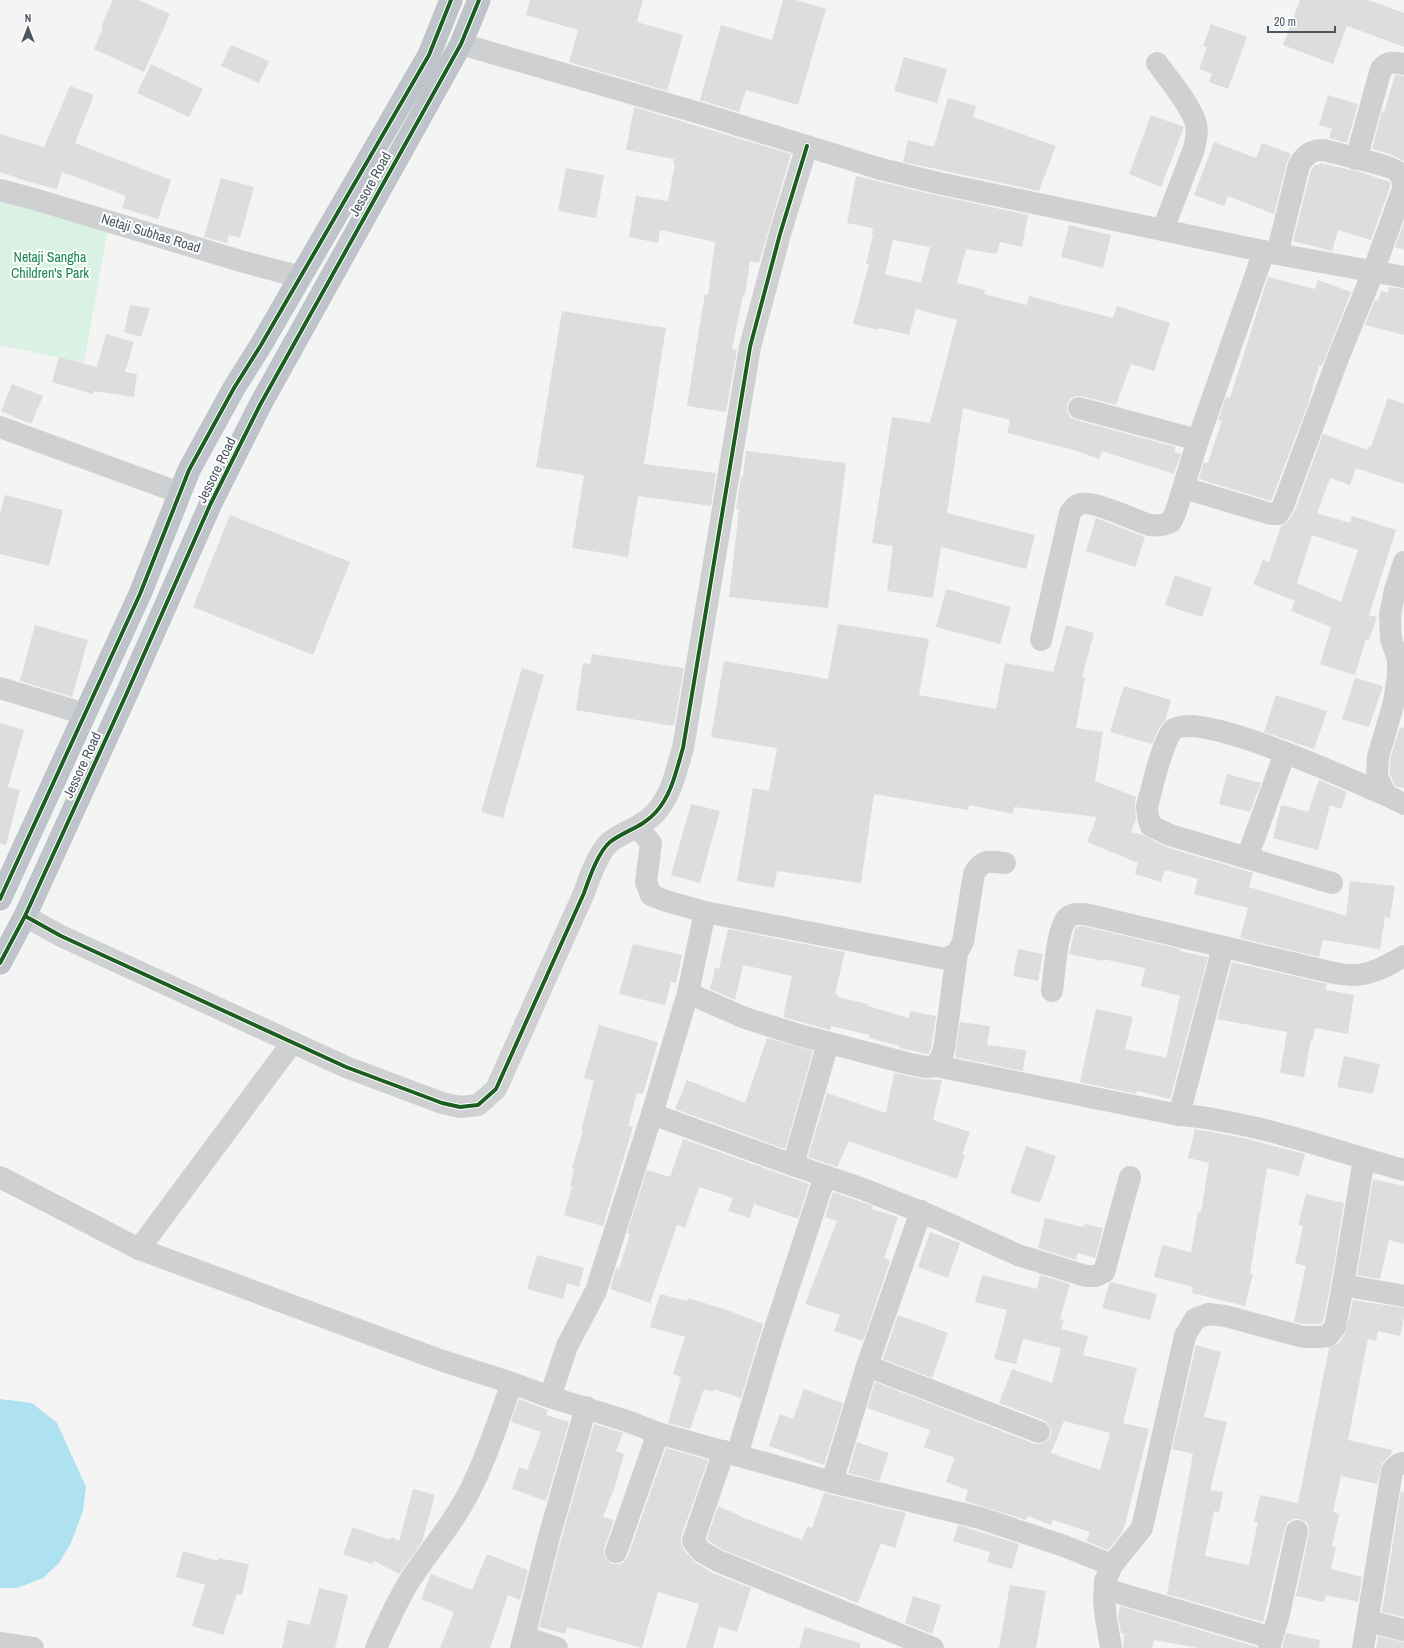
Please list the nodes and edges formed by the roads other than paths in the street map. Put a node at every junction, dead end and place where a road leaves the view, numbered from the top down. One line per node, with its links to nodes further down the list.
1 (451, 0): 12 (highway)
2 (479, 0): 3 (highway, Jessore Road)
3 (461, 44): 6 (street); 31 (highway, Jessore Road)
4 (1157, 63): 9 (street)
5 (1404, 64): 7 (street)
6 (807, 146): 9 (street); 25 (street)
7 (1356, 158): 10 (street); 11 (street)
8 (0, 190): 12 (street, Netaji Subhas Road)
9 (1163, 229): 10 (street)
10 (1270, 252): 11 (street); 16 (street)
11 (1373, 272): 13 (street); 17 (street)
12 (301, 277): 18 (highway)
13 (1404, 277)
14 (1079, 408): 16 (street)
15 (0, 427): 18 (street)
16 (1198, 440): 17 (street)
17 (1184, 488): 20 (street)
18 (180, 493): 22 (highway)
19 (1404, 562): 24 (street)
20 (1041, 640)
21 (0, 688): 22 (street)
22 (85, 714): 29 (highway)
23 (1285, 753): 24 (street); 26 (street); 26 (street)
24 (1395, 800)
25 (638, 828): 30 (street); 38 (street)
26 (1246, 858): 28 (street)
27 (1004, 863): 33 (street)
28 (1332, 883)
29 (0, 899)
30 (705, 912): 33 (street); 37 (street)
31 (25, 916): 35 (highway, Jessore Road); 38 (street)
32 (1223, 946): 34 (street); 36 (street); 42 (street)
33 (957, 953): 40 (street)
34 (1404, 956)
35 (0, 963)
36 (1052, 992)
37 (688, 993): 39 (street); 41 (street)
38 (292, 1043): 50 (street)
39 (828, 1043): 40 (street); 44 (street)
40 (936, 1066): 42 (street)
41 (652, 1114): 44 (street); 55 (street)
42 (1179, 1115): 43 (street)
43 (1364, 1159): 45 (street); 51 (street)
44 (793, 1165): 46 (street)
45 (1404, 1170)
46 (825, 1176): 49 (street); 59 (street)
47 (0, 1177): 50 (street)
48 (1130, 1177): 49 (street)
49 (921, 1211): 53 (street)
50 (139, 1249): 54 (street)
51 (1343, 1285): 52 (street); 64 (street)
52 (1404, 1296)
53 (867, 1366): 57 (street); 61 (street)
54 (512, 1383): 55 (street); 72 (street)
55 (550, 1397): 56 (street)
56 (586, 1407): 58 (street); 68 (street)
57 (1039, 1432)
58 (658, 1433): 59 (street); 63 (street)
59 (730, 1453): 61 (street); 74 (street)
60 (1404, 1464): 66 (street)
61 (832, 1482): 64 (street)
62 (1297, 1531): 70 (street)
63 (616, 1552)
64 (1112, 1565): 65 (street)
65 (1105, 1589): 70 (street); 75 (street)
66 (1368, 1622): 67 (street); 76 (street)
67 (1404, 1630)
68 (522, 1642): 73 (street)
69 (0, 1643): 71 (street)
70 (1270, 1643)
71 (32, 1648)
72 (376, 1648)
73 (557, 1648)
74 (933, 1648)
75 (1111, 1648)
76 (1362, 1648)

